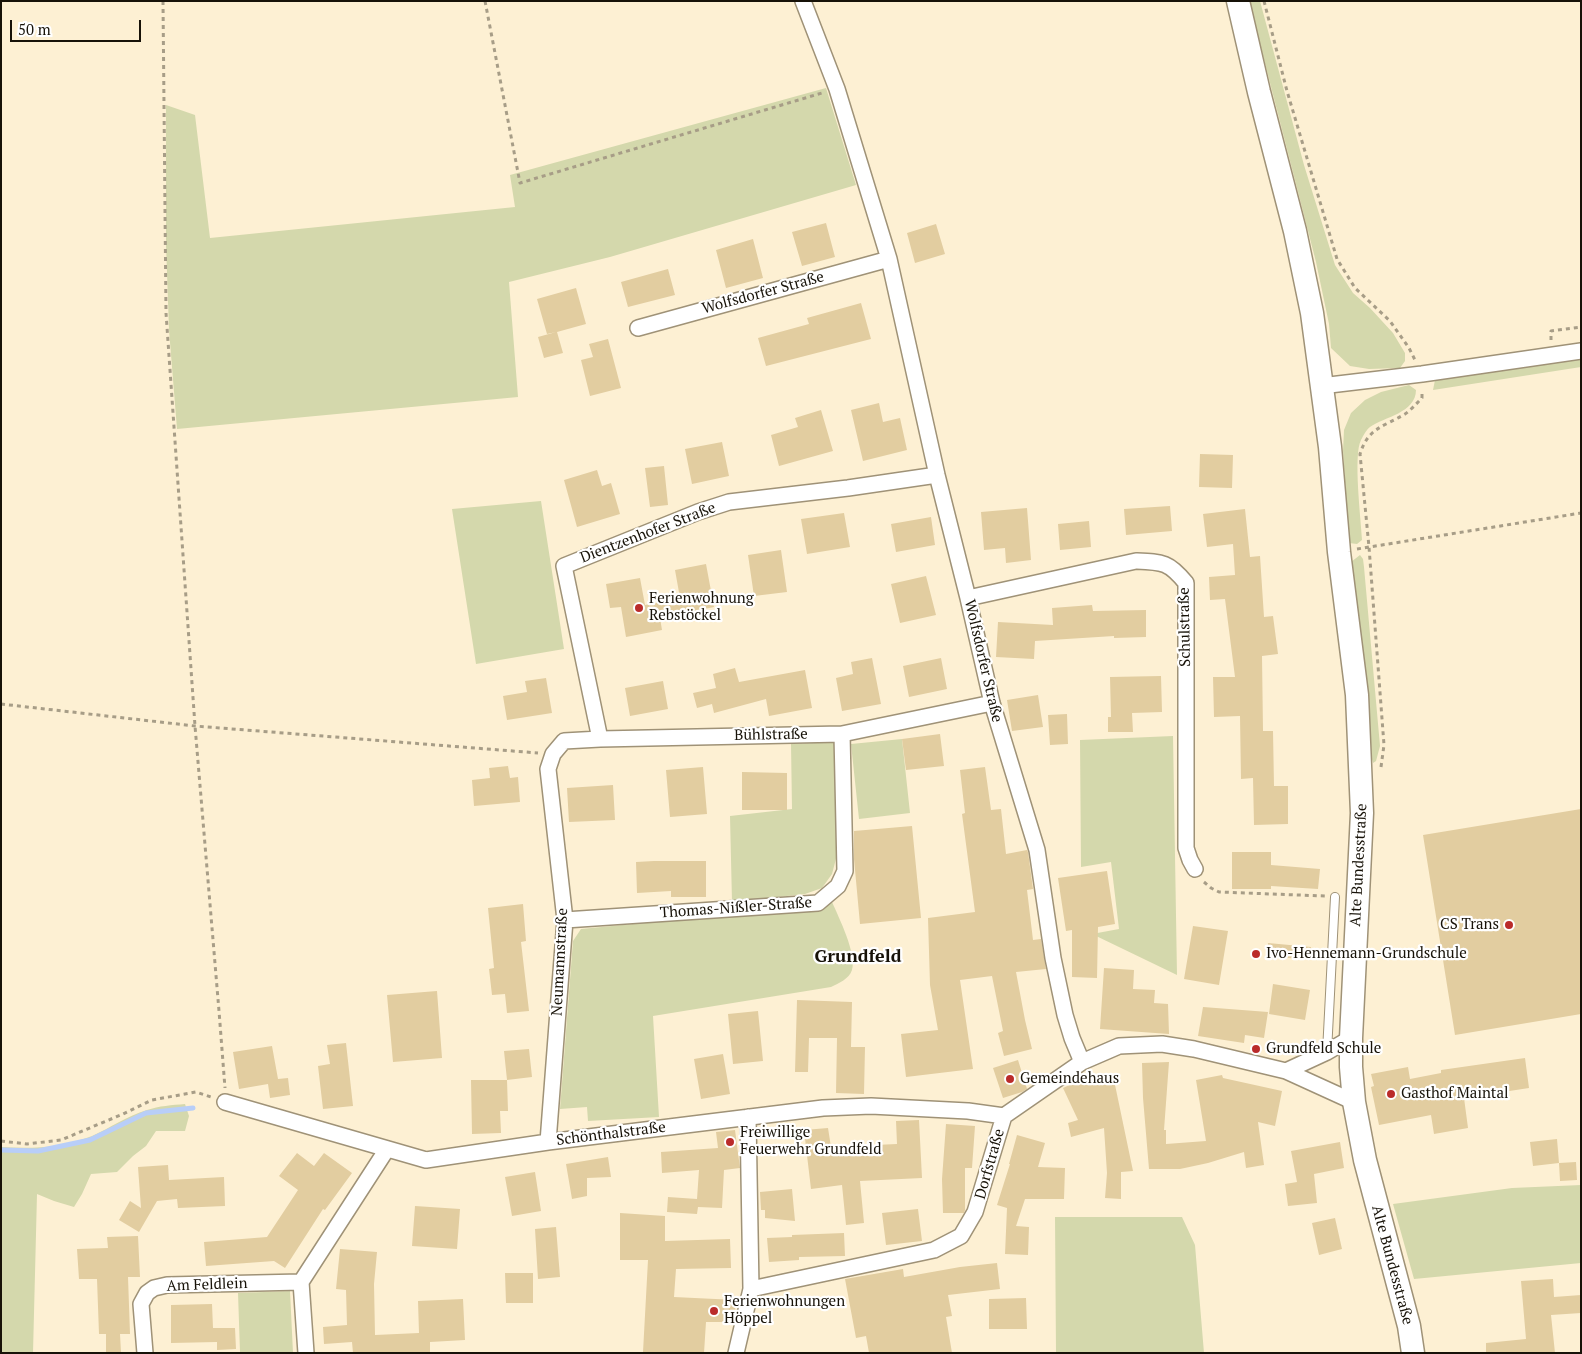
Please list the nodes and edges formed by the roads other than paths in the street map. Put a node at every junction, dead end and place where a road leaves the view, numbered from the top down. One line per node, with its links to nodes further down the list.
1 (803, 1): 3 (street, Wolfsdorfer Straße)
2 (1238, 1): 6 (main road, Alte Bundesstraße)
3 (890, 258): 4 (street, Wolfsdorfer Straße); 7 (street, Wolfsdorfer Straße)
4 (638, 328)
5 (1581, 351): 6 (street)
6 (1321, 386): 16 (main road, Alte Bundesstraße)
7 (936, 475): 8 (street, Wolfsdorfer Straße); 11 (street, Dientzenhofer Straße)
8 (968, 598): 9 (street, Wolfsdorfer Straße); 13 (street, Schulstraße)
9 (992, 703): 10 (street, Bühlstraße); 18 (street, Wolfsdorfer Straße)
10 (842, 734): 11 (street, Bühlstraße); 15 (street, Thomas-Nißler-Straße)
11 (600, 738): 12 (street, Bühlstraße)
12 (553, 754): 15 (street, Neumannstraße)
13 (1196, 869)
14 (1335, 897): 17 (lane)
15 (565, 920): 24 (street, Neumannstraße)
16 (1351, 1038): 17 (street); 21 (main road, Alte Bundesstraße)
17 (1327, 1052): 19 (street)
18 (1082, 1062): 19 (street, Dorfstraße); 23 (street, Dorfstraße)
19 (1286, 1071): 21 (street, Dorfstraße)
20 (226, 1102): 25 (street, Schönthalstraße)
21 (1354, 1102): 31 (main road, Alte Bundesstraße)
22 (748, 1116): 23 (street, Schönthalstraße); 24 (street, Schönthalstraße); 27 (street)
23 (1004, 1116): 27 (street, Dorfstraße)
24 (548, 1142): 25 (street, Schönthalstraße)
25 (388, 1148): 26 (street)
26 (301, 1282): 28 (street, Am Feldlein); 29 (street)
27 (751, 1289): 30 (street)
28 (145, 1353)
29 (306, 1353)
30 (736, 1353)
31 (1413, 1353)

